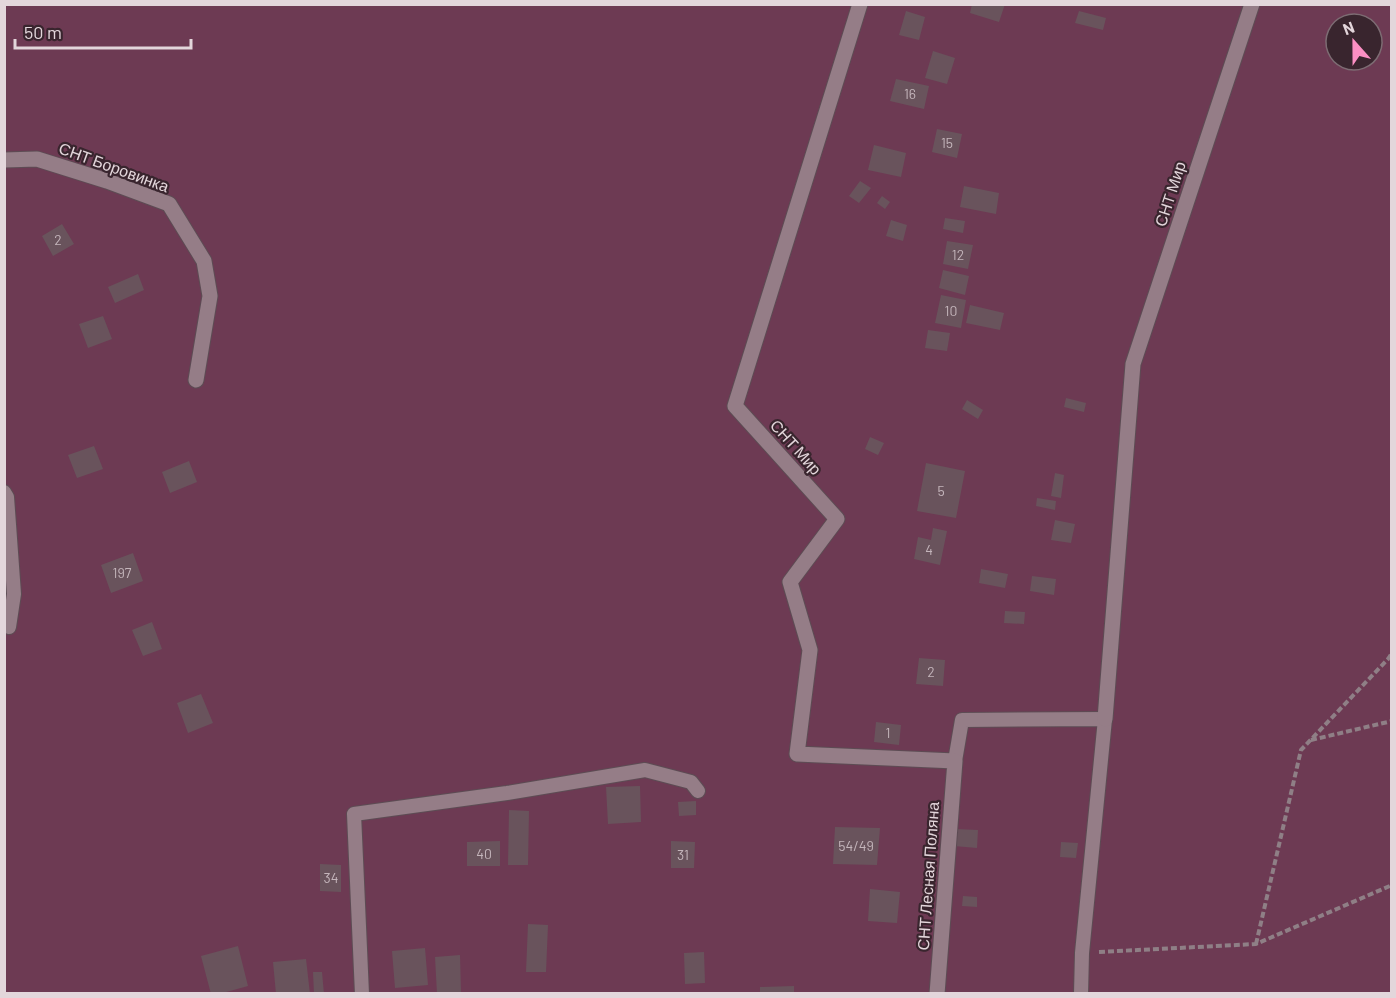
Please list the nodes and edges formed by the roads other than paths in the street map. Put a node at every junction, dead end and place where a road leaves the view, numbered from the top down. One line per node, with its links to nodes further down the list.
1 (860, 4): 8 (street, СНТ Мир)
2 (1252, 4): 7 (street, СНТ Мир)
3 (4, 160): 4 (street, СНТ Боровинка)
4 (196, 380)
5 (4, 492): 6 (lane)
6 (9, 627)
7 (1105, 719): 8 (lane); 12 (lane)
8 (955, 761): 11 (street, СНТ Лесная Поляна)
9 (698, 791): 10 (lane)
10 (362, 993)
11 (937, 993)
12 (1081, 993)

